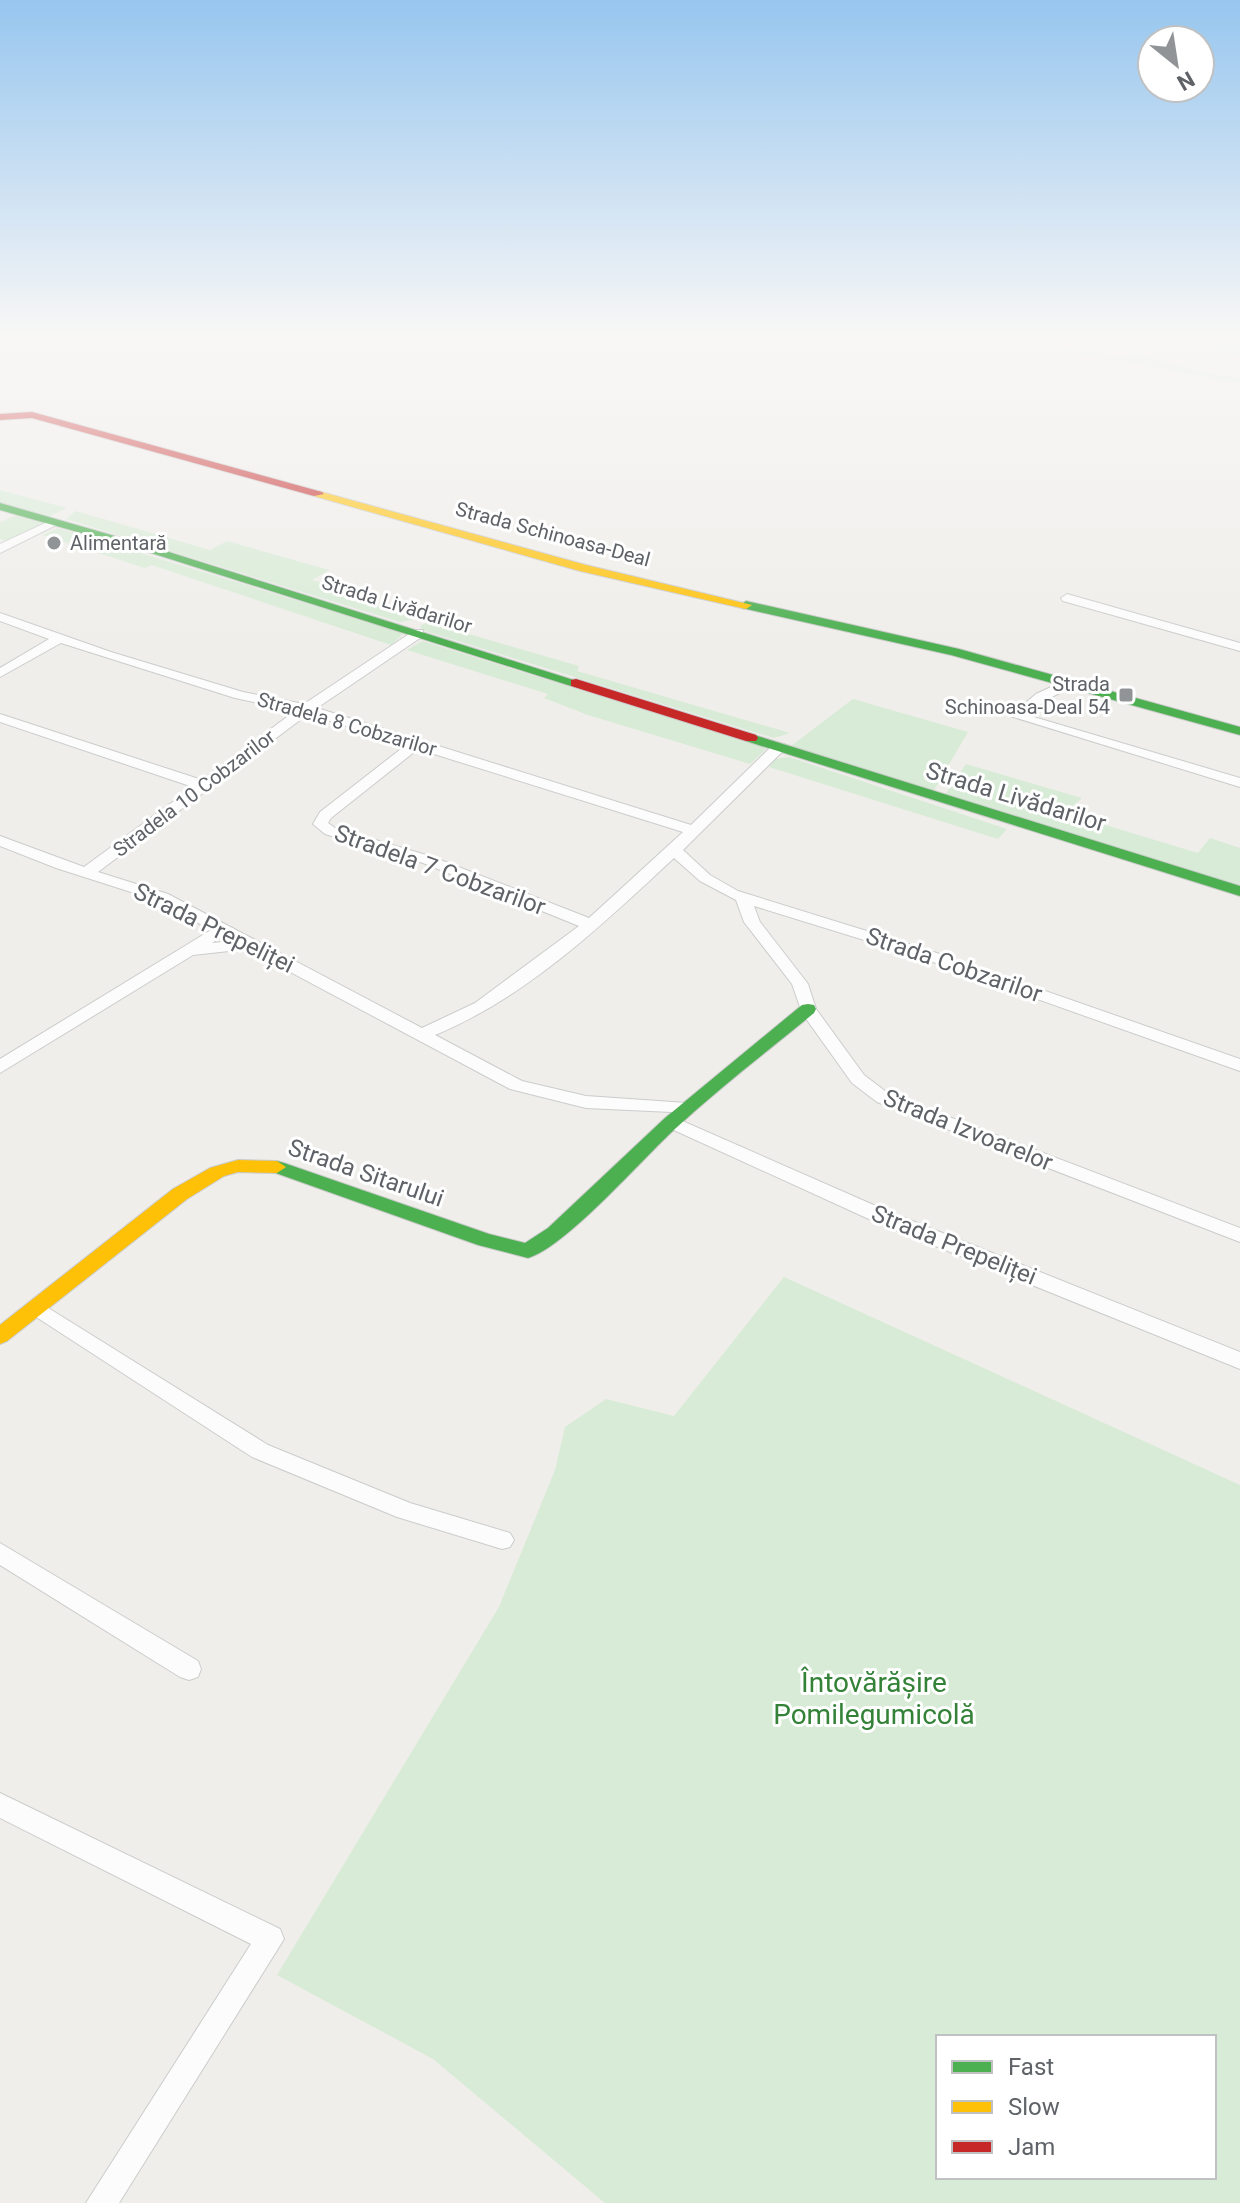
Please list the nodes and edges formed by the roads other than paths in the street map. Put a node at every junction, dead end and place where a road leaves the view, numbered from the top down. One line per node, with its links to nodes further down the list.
1 (121, 440): 11 (street, Strada Schinoasa-Deal)
2 (0, 506): 3 (street, Strada Livădarilor)
3 (54, 522): 4 (street); 7 (street, Strada Livădarilor)
4 (0, 549)
5 (1067, 598): 9 (street)
6 (0, 617): 8 (street, Stradela 8 Cobzarilor)
7 (419, 633): 12 (street, Stradela 10 Cobzarilor); 16 (street, Strada Livădarilor)
8 (60, 638): 10 (street); 12 (street, Stradela 8 Cobzarilor)
9 (1240, 647)
10 (0, 673)
11 (1066, 684): 14 (street, Strada Schinoasa-Deal); 17 (street)
12 (306, 709): 15 (street, Stradela 8 Cobzarilor); 18 (street, Stradela 10 Cobzarilor)
13 (0, 718): 18 (street)
14 (1240, 731)
15 (417, 743): 19 (street, Stradela 8 Cobzarilor); 25 (street, Stradela 7 Cobzarilor)
16 (779, 747): 19 (street); 23 (street, Strada Livădarilor)
17 (1240, 783)
18 (205, 786): 22 (street, Stradela 10 Cobzarilor)
19 (694, 831): 21 (street)
20 (0, 841): 22 (street, Strada Prepeliței)
21 (676, 852): 24 (street, Strada Cobzarilor); 25 (street)
22 (88, 872): 26 (street, Strada Prepeliței)
23 (1240, 891)
24 (743, 897): 29 (street, Strada Izvoarelor); 31 (street, Strada Cobzarilor)
25 (591, 925): 30 (street)
26 (225, 928): 27 (street, Strada Prepeliței); 28 (street)
27 (252, 943): 28 (street); 30 (street, Strada Prepeliței)
28 (191, 950): 32 (street)
29 (808, 1009): 33 (street); 35 (street, Strada Izvoarelor)
30 (420, 1035): 33 (street, Strada Prepeliței)
31 (1240, 1065)
32 (0, 1067)
33 (687, 1109): 34 (street)
34 (671, 1122): 36 (street, Strada Sitarului); 38 (street, Strada Prepeliței)
35 (1240, 1235)
36 (37, 1308): 37 (street, Strada Sitarului); 39 (street)
37 (0, 1336)
38 (1240, 1361)
39 (502, 1540)
40 (0, 1553): 41 (street)
41 (189, 1669)
42 (0, 1805): 43 (street)
43 (101, 2203)

